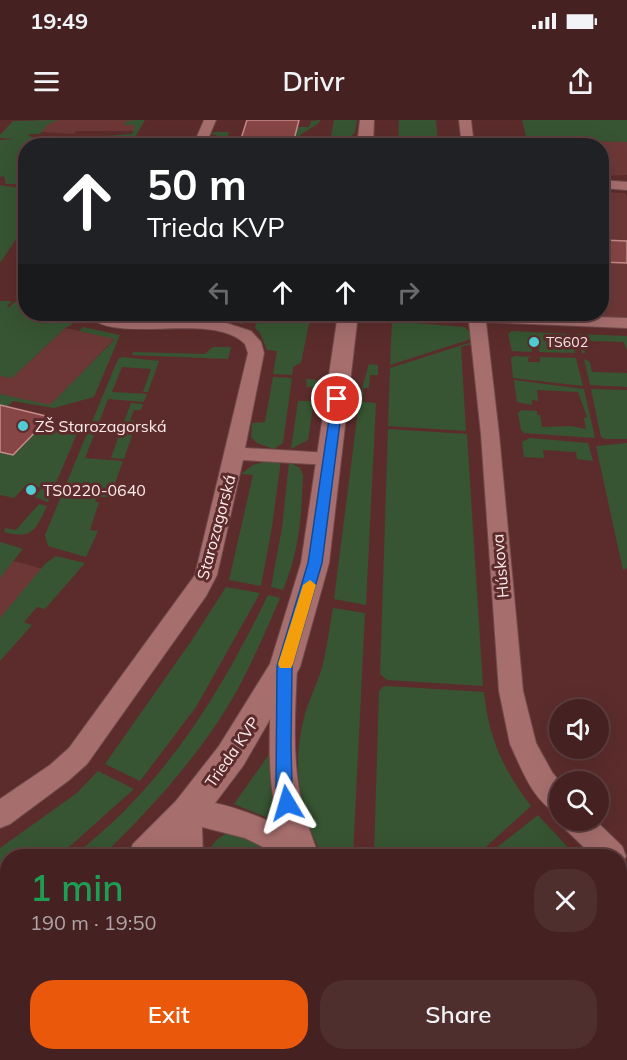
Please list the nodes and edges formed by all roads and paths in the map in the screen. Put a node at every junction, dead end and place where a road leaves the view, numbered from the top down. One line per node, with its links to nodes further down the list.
1 (210, 120): 4 (street)
2 (367, 120): 5 (street)
3 (465, 120): 6 (street)
4 (202, 138)
5 (366, 138)
6 (467, 138)
7 (609, 185): 8 (street)
8 (627, 186)
9 (112, 321): 15 (street, Starozagorská)
10 (136, 321): 15 (street, Starozagorská)
11 (347, 321): 17 (street, Trieda KVP)
12 (477, 321): 19 (street, Húskova)
13 (577, 321): 14 (street)
14 (627, 323)
15 (151, 324): 16 (street, Starozagorská)
16 (235, 454): 17 (street); 21 (street, Starozagorská)
17 (330, 459): 18 (street, Trieda KVP)
18 (285, 666): 20 (street, Trieda KVP); 26 (street)
19 (549, 789)
20 (188, 812): 23 (street, Trieda KVP); 24 (street); 25 (street)
21 (0, 815)
22 (586, 831): 27 (street)
23 (153, 849)
24 (189, 849)
25 (294, 849)
26 (301, 849)
27 (605, 849)

